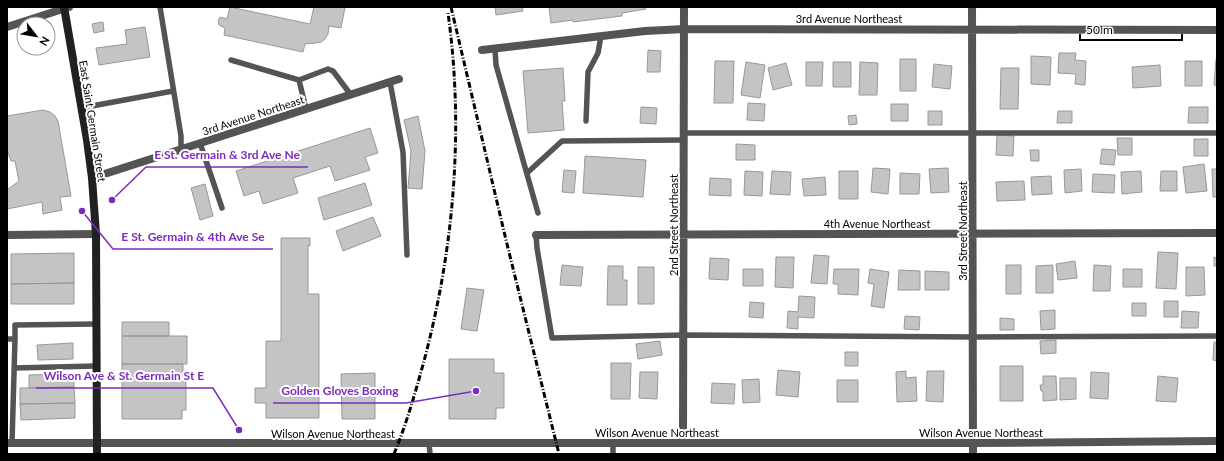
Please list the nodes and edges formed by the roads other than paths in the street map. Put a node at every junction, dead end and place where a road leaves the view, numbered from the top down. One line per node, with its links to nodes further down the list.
1 (66, 7): 5 (street); 18 (main road, East Saint Germain Street)
2 (160, 7): 16 (lane)
3 (684, 7): 6 (street, 2nd Street Northeast)
4 (972, 7): 7 (street, 3rd Street Northeast)
5 (7, 27)
6 (684, 29): 7 (street, 3rd Avenue Northeast); 9 (street, 3rd Avenue Northeast); 23 (street, 2nd Street Northeast)
7 (972, 29): 8 (street, 3rd Avenue Northeast); 21 (street, 3rd Street Northeast)
8 (1217, 30)
9 (601, 36): 10 (street, 3rd Avenue Northeast); 20 (lane)
10 (495, 49): 11 (street, 3rd Avenue Northeast); 26 (lane)
11 (482, 50)
12 (231, 60): 14 (lane)
13 (399, 79): 15 (street, 3rd Avenue Northeast)
14 (299, 80): 17 (lane); 19 (lane)
15 (390, 82): 17 (street, 3rd Avenue Northeast); 36 (lane)
16 (173, 91): 18 (lane); 25 (lane)
17 (351, 94): 19 (street, 3rd Avenue Northeast)
18 (81, 108): 27 (main road, East Saint Germain Street)
19 (306, 109): 24 (street, 3rd Avenue Northeast)
20 (586, 122)
21 (972, 132): 22 (lane); 23 (lane); 32 (street, 3rd Street Northeast)
22 (1217, 133)
23 (684, 136): 26 (lane); 31 (street, 2nd Street Northeast)
24 (200, 143): 25 (street, 3rd Avenue Northeast); 28 (lane)
25 (181, 150): 27 (street, 3rd Avenue Northeast)
26 (527, 173): 29 (lane)
27 (92, 178): 30 (main road, East Saint Germain Street)
28 (222, 208)
29 (538, 213)
30 (96, 234): 34 (street); 37 (main road, East Saint Germain Street)
31 (683, 234): 32 (street, 4th Avenue Northeast); 35 (street, 4th Avenue Northeast); 38 (street, 2nd Street Northeast)
32 (973, 234): 33 (street, 4th Avenue Northeast); 40 (street, 3rd Street Northeast)
33 (1217, 234)
34 (7, 235)
35 (536, 235): 38 (lane)
36 (407, 255)
37 (96, 324): 42 (lane); 43 (main road, East Saint Germain Street)
38 (684, 335): 40 (lane); 49 (street, 2nd Street Northeast)
39 (1217, 336): 40 (lane)
40 (973, 337): 50 (street, 3rd Street Northeast)
41 (7, 339): 42 (lane)
42 (14, 339): 44 (lane)
43 (96, 366): 44 (lane); 51 (main road, East Saint Germain Street)
44 (14, 368): 46 (lane)
45 (1217, 441): 50 (street, Wilson Avenue Northeast)
46 (9, 443): 51 (street, Wilson Avenue Northeast)
47 (429, 443): 48 (street, Wilson Avenue Northeast); 51 (street, Wilson Avenue Northeast); 53 (lane)
48 (613, 443): 49 (street, Wilson Avenue Northeast); 54 (lane)
49 (683, 443): 50 (street, Wilson Avenue Northeast)
50 (973, 443): 55 (street, 3rd Street Northeast)
51 (97, 444): 52 (main road, East Saint Germain Street)
52 (97, 454)
53 (430, 454)
54 (613, 454)
55 (973, 454)

